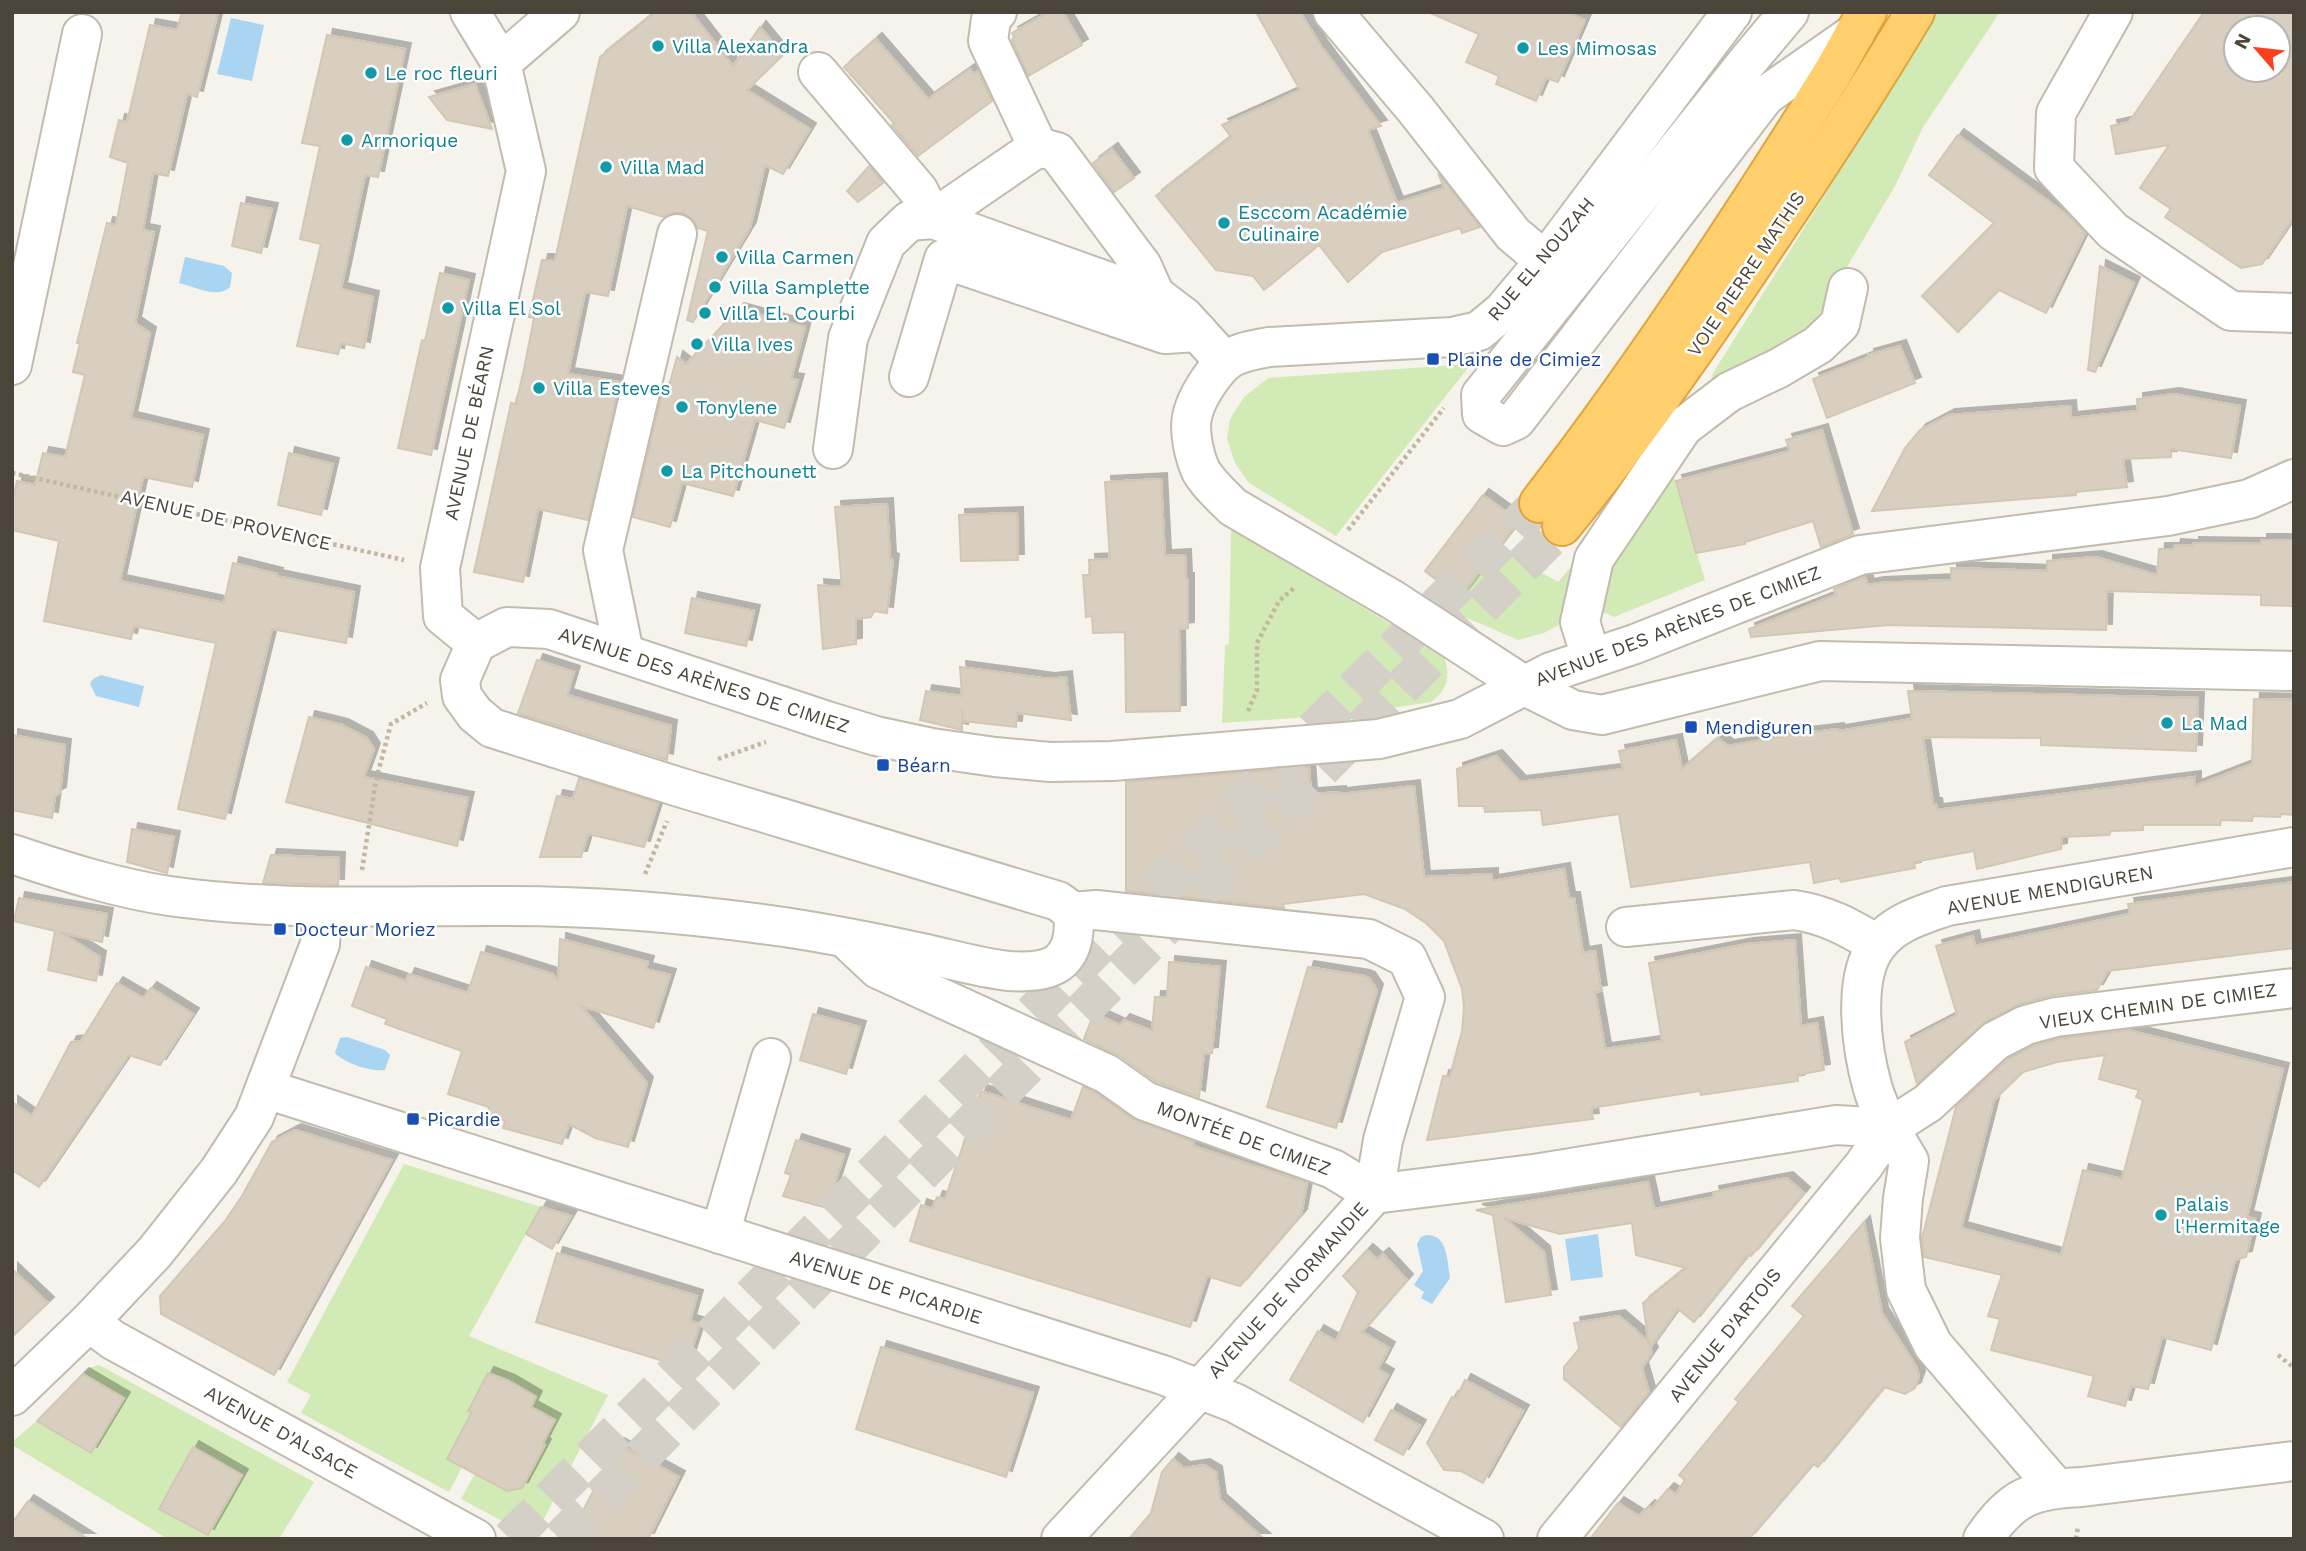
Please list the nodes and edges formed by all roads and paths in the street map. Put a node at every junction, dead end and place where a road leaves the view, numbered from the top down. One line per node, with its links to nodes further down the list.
1 (470, 12): 11 (street, AVENUE DE BÉARN)
2 (561, 12): 11 (street)
3 (998, 12): 13 (street)
4 (1333, 12): 16 (street)
5 (1732, 12): 16 (street, RUE EL NOUZAH)
6 (1789, 12): 9 (street)
7 (1915, 12): 9 (highway, VOIE PIERRE MATHIS)
8 (2113, 12): 19 (street)
9 (1861, 19)
10 (82, 34): 22 (street)
11 (500, 63): 29 (street, AVENUE DE BÉARN)
12 (818, 72): 14 (street)
13 (1038, 147): 14 (street); 18 (street)
14 (933, 219): 18 (street); 25 (street)
15 (677, 234): 31 (street)
16 (1545, 261): 21 (street, RUE EL NOUZAH)
17 (1848, 288): 32 (street)
18 (1155, 295): 20 (street)
19 (2294, 313)
20 (1198, 332): 21 (street); 23 (street)
21 (1225, 362): 28 (street)
22 (12, 365)
23 (909, 377)
24 (1449, 401): 28 (path)
25 (833, 449)
26 (12, 473): 29 (path, AVENUE DE PROVENCE)
27 (2294, 479): 32 (street, AVENUE DES ARÈNES DE CIMIEZ)
28 (1334, 550): 34 (street); 37 (path)
29 (440, 568): 30 (street, AVENUE DE BÉARN)
30 (476, 643): 31 (street, AVENUE DES ARÈNES DE CIMIEZ); 35 (street)
31 (624, 653): 37 (street, AVENUE DES ARÈNES DE CIMIEZ)
32 (1591, 657): 34 (street, AVENUE DES ARÈNES DE CIMIEZ)
33 (2294, 671): 34 (street)
34 (1525, 686): 37 (street, AVENUE DES ARÈNES DE CIMIEZ)
35 (462, 696): 43 (path); 44 (street)
36 (773, 739): 38 (path)
37 (1230, 751)
38 (715, 760)
39 (671, 810): 42 (path)
40 (2294, 847): 47 (street, AVENUE MENDIGUREN)
41 (12, 854): 43 (street)
42 (640, 886)
43 (340, 908): 46 (street); 50 (street)
44 (1073, 912): 46 (street); 52 (street, AVENUE DE NORMANDIE)
45 (1626, 927): 47 (street)
46 (842, 936): 52 (street, MONTÉE DE CIMIEZ)
47 (1877, 944): 51 (street)
48 (2294, 988): 51 (street, VIEUX CHEMIN DE CIMIEZ)
49 (771, 1058): 53 (street)
50 (265, 1089): 53 (street, AVENUE DE PICARDIE); 54 (street)
51 (1889, 1128): 52 (street); 60 (street); 64 (street, AVENUE D'ARTOIS)
52 (1374, 1194): 57 (street, AVENUE DE NORMANDIE)
53 (720, 1234): 57 (street, AVENUE DE PICARDIE)
54 (89, 1322): 58 (street); 61 (street, AVENUE D'ALSACE)
55 (2278, 1354): 56 (path)
56 (2294, 1368)
57 (1199, 1389): 62 (street, AVENUE DE NORMANDIE); 63 (street, AVENUE DE PICARDIE)
58 (12, 1396)
59 (2294, 1461): 60 (street)
60 (2056, 1488): 65 (street)
61 (476, 1539)
62 (1061, 1539)
63 (1484, 1539)
64 (1557, 1539)
65 (1983, 1539)

